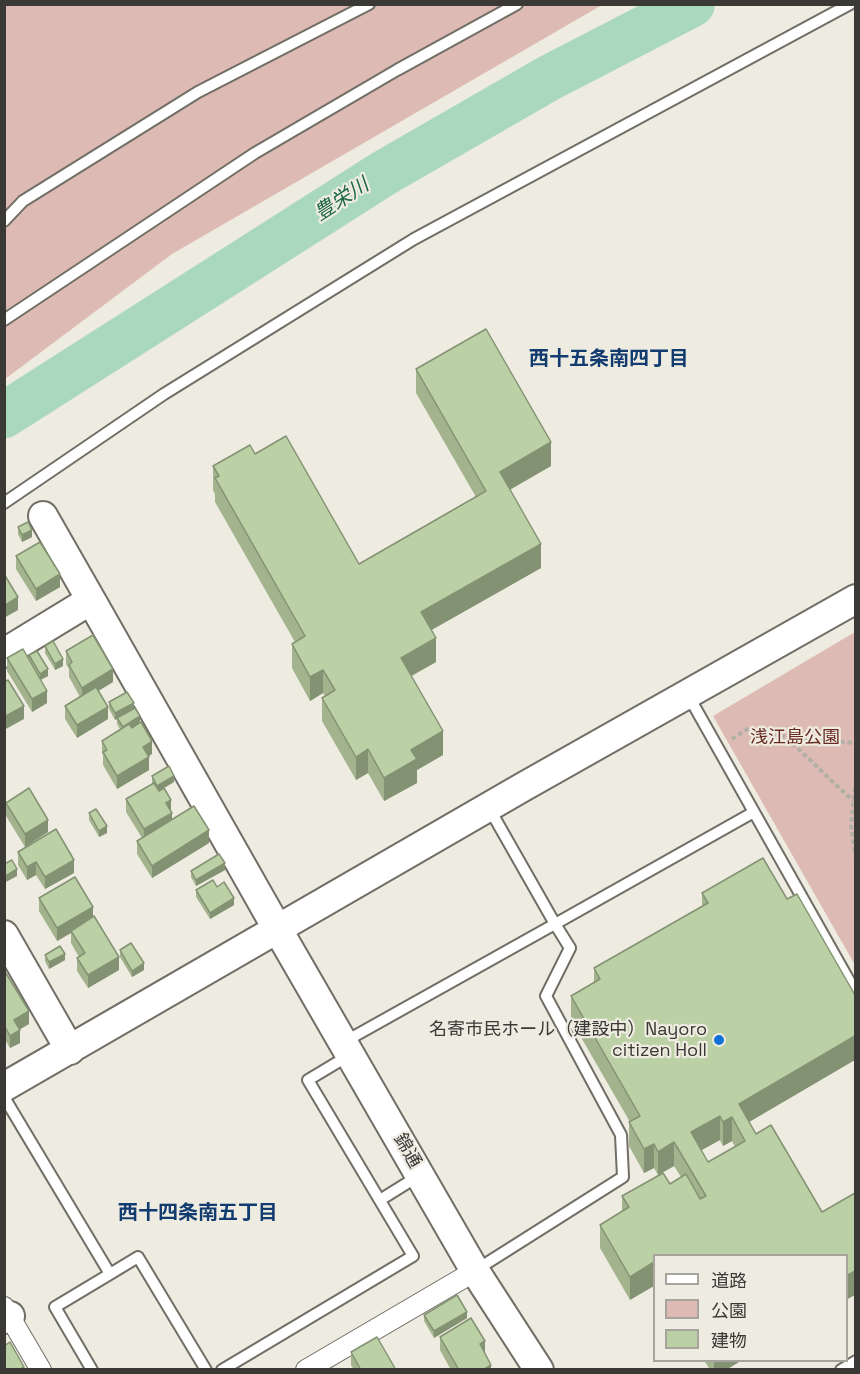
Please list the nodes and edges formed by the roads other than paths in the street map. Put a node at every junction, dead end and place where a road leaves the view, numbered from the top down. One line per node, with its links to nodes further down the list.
1 (369, 4): 4 (lane)
2 (517, 4): 7 (lane)
3 (850, 4): 8 (lane)
4 (23, 201): 5 (lane); 6 (lane)
5 (4, 206)
6 (4, 221)
7 (4, 320)
8 (4, 503)
9 (43, 516): 11 (street, 錦通)
10 (855, 599): 13 (street)
11 (91, 600): 12 (street); 17 (street, 錦通)
12 (4, 653)
13 (688, 695): 14 (street); 15 (lane)
14 (489, 808): 16 (lane); 17 (street)
15 (754, 813): 16 (lane); 19 (lane)
16 (555, 924): 20 (lane); 26 (lane)
17 (278, 930): 20 (street, 錦通); 21 (street)
18 (4, 935): 21 (street)
19 (855, 993)
20 (347, 1048): 24 (street, 錦通); 25 (lane)
21 (70, 1050): 22 (street)
22 (4, 1087)
23 (4, 1097): 27 (lane)
24 (420, 1175): 25 (lane); 26 (street, 錦通)
25 (380, 1200): 33 (lane)
26 (475, 1271): 34 (street); 35 (street, 錦通)
27 (110, 1274): 31 (lane); 32 (lane)
28 (6, 1314): 30 (street)
29 (855, 1361): 36 (lane)
30 (41, 1370)
31 (92, 1370)
32 (206, 1370)
33 (222, 1370)
34 (306, 1370)
35 (539, 1370)
36 (841, 1370)

